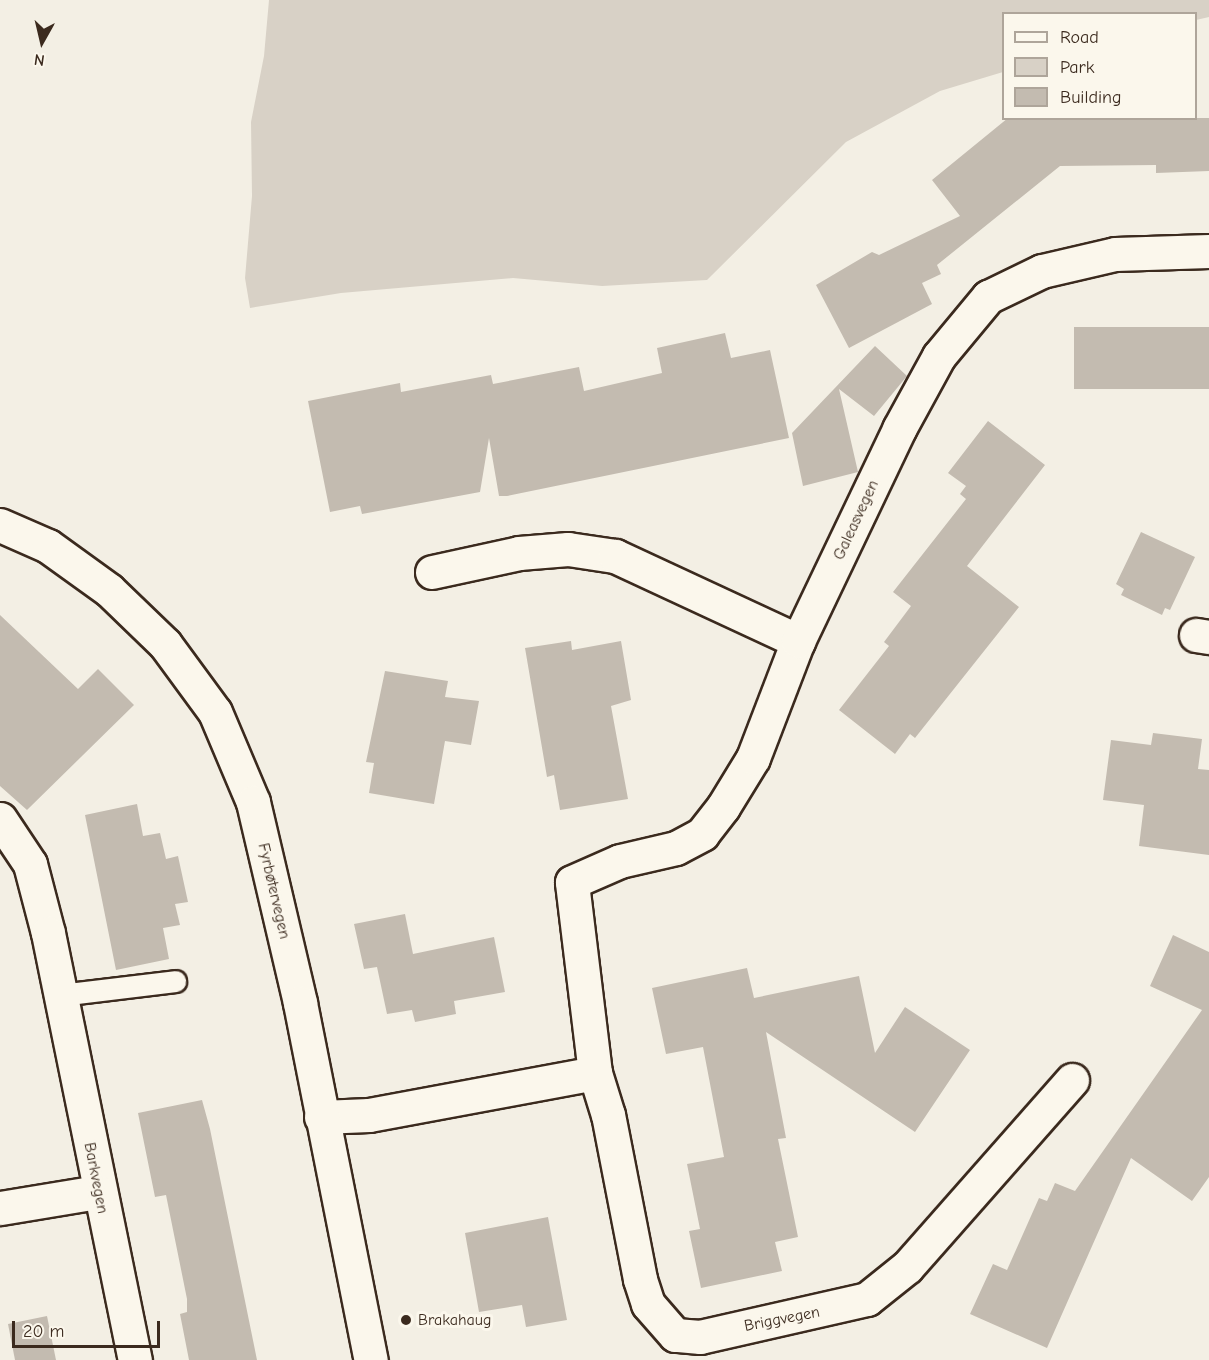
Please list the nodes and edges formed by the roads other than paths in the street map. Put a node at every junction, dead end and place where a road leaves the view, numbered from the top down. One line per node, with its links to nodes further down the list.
1 (1209, 250): 4 (street, Galeasvegen)
2 (0, 525): 11 (street, Fyrbøtervegen)
3 (432, 572): 4 (street)
4 (798, 641): 6 (street, Galeasvegen)
5 (0, 819): 8 (street, Barkvegen)
6 (572, 882): 9 (street, Briggvegen)
7 (175, 981): 8 (lane)
8 (60, 995): 12 (street, Barkvegen)
9 (595, 1073): 10 (street, Briggvegen); 11 (street)
10 (1071, 1080)
11 (321, 1117): 15 (street, Fyrbøtervegen)
12 (98, 1192): 13 (street); 14 (street, Barkvegen)
13 (0, 1208)
14 (135, 1360)
15 (371, 1360)

